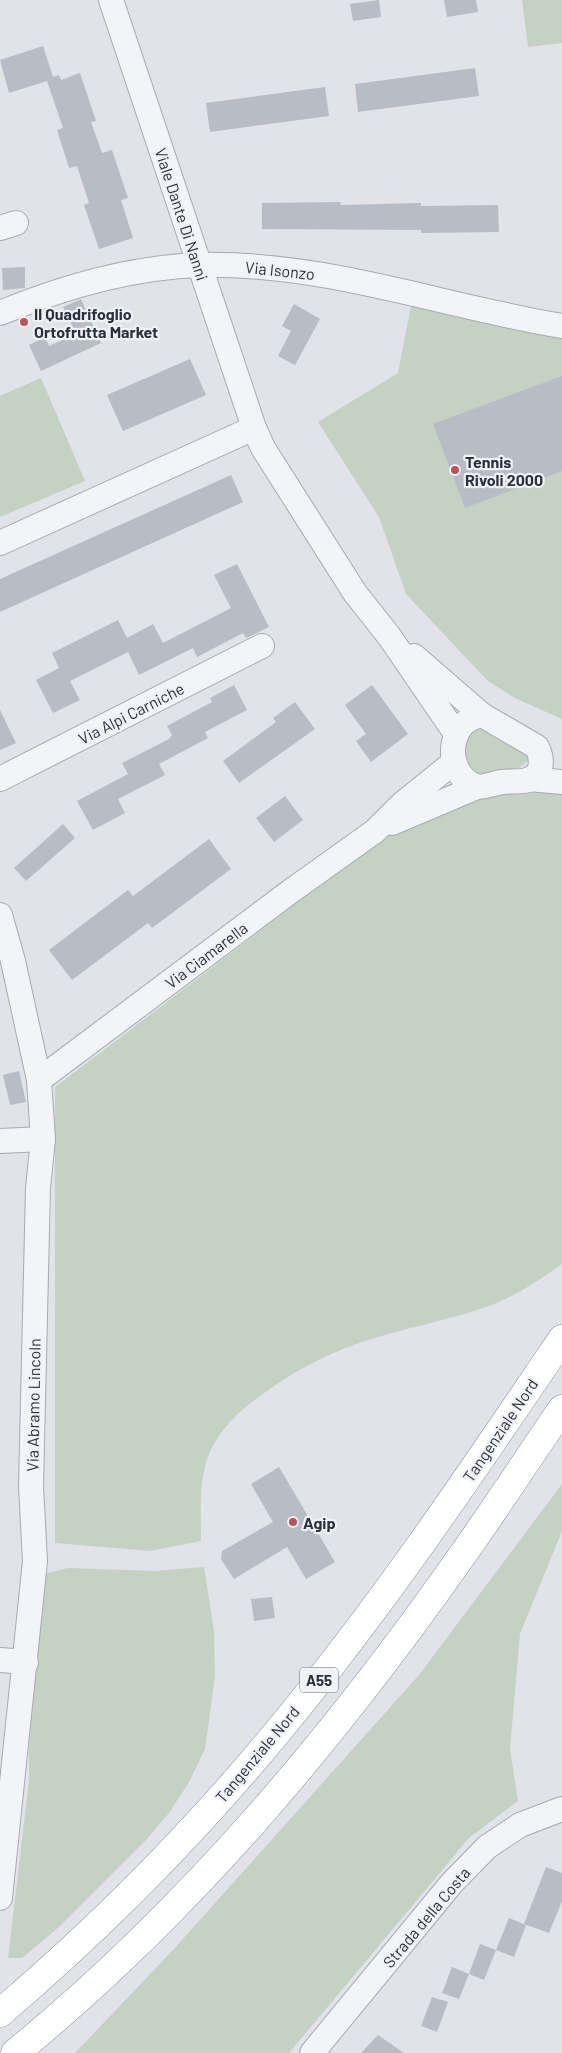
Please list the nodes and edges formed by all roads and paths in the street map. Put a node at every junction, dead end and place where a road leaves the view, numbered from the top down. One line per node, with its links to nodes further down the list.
1 (111, 0): 2 (street, Viale Dante Di Nanni)
2 (199, 265): 3 (street, Via Isonzo); 4 (street, Via Isonzo); 5 (street, Viale Dante Di Nanni)
3 (0, 313)
4 (562, 326)
5 (254, 428): 6 (street); 7 (street, Viale Dante Di Nanni)
6 (0, 543)
7 (390, 636): 9 (street, Viale Dante Di Nanni); 10 (street, Viale Dante Di Nanni)
8 (262, 646): 14 (street, Via Alpi Carniche)
9 (482, 715): 10 (street); 11 (street)
10 (456, 734): 13 (street)
11 (537, 748): 12 (street); 15 (street)
12 (562, 758)
13 (454, 762): 17 (street); 18 (street, Via Ciamarella)
14 (0, 779)
15 (529, 780): 16 (street); 17 (street)
16 (562, 782)
17 (477, 787): 18 (street, Via Ciamarella)
18 (374, 832): 20 (street, Via Ciamarella)
19 (0, 915): 20 (street, Via Abramo Lincoln)
20 (39, 1080): 21 (street, Via Abramo Lincoln)
21 (43, 1139): 22 (street); 26 (street, Via Abramo Lincoln)
22 (0, 1141)
23 (562, 1339): 29 (highway, Tangenziale Nord / A55)
24 (562, 1409): 30 (highway, A55)
25 (0, 1660): 26 (street)
26 (26, 1662): 28 (street, Via Abramo Lincoln)
27 (562, 1809): 31 (street, Strada della Costa)
28 (0, 1898)
29 (0, 2013)
30 (15, 2053)
31 (312, 2053)

